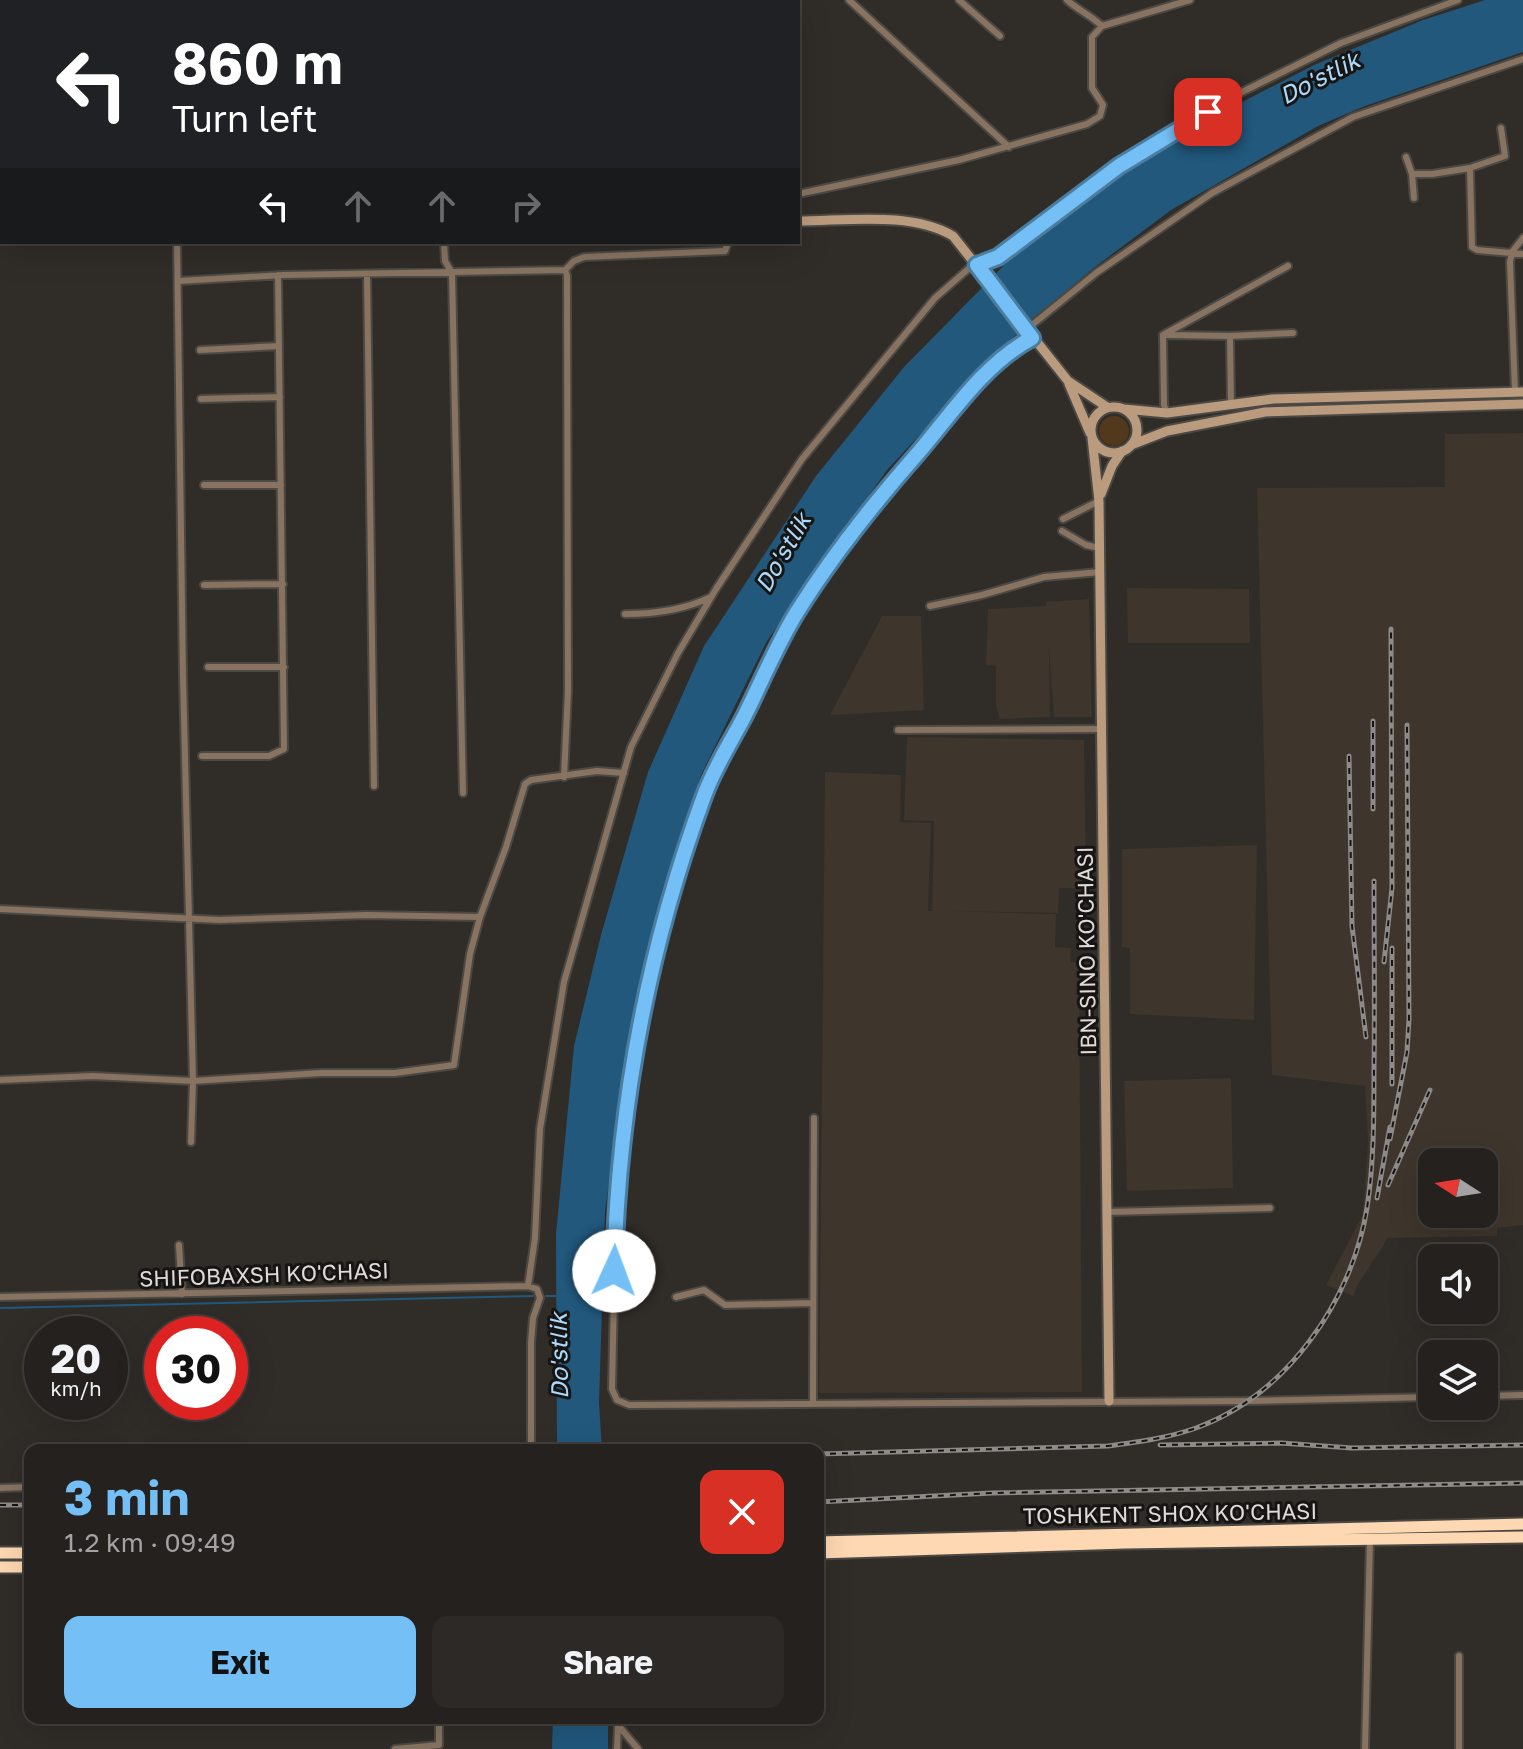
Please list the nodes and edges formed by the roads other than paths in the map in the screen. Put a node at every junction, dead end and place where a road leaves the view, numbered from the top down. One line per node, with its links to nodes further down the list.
1 (849, 0): 10 (street)
2 (959, 0): 7 (street)
3 (1067, 0): 6 (street)
4 (1190, 0): 6 (street)
5 (1458, 0): 24 (street)
6 (1102, 26): 10 (street)
7 (1000, 36)
8 (1523, 59): 30 (street)
9 (1501, 128): 12 (street)
10 (1009, 147): 14 (street)
11 (1406, 157): 13 (street)
12 (1470, 168): 13 (street); 21 (street)
13 (1412, 174): 15 (street)
14 (800, 194)
15 (1414, 198)
16 (800, 221): 24 (main road)
17 (1523, 238): 21 (street)
18 (177, 244): 29 (street)
19 (444, 244): 26 (street)
20 (727, 244): 25 (street)
21 (1512, 252): 22 (street); 37 (street)
22 (1523, 254)
23 (1288, 266): 32 (street)
24 (978, 267): 30 (main road); 57 (street)
25 (565, 270): 26 (street); 66 (street)
26 (452, 273): 27 (street); 68 (street)
27 (367, 274): 28 (street); 67 (street)
28 (278, 275): 29 (street); 34 (street)
29 (178, 281): 71 (street)
30 (1031, 333): 36 (main road); 88 (street)
31 (1293, 333): 33 (street)
32 (1163, 335): 33 (street); 44 (street)
33 (1230, 336): 40 (street)
34 (279, 346): 35 (street); 38 (street)
35 (200, 350)
36 (1068, 381): 42 (main road); 45 (main road, IBN-SINO KO'CHASI)
37 (1519, 392): 40 (main road)
38 (280, 397): 39 (street); 49 (street)
39 (201, 399)
40 (1231, 404): 44 (main road)
41 (1523, 404): 46 (main road)
42 (1107, 407): 43 (main road); 45 (main road)
43 (1124, 409): 44 (main road); 46 (main road)
44 (1167, 413)
45 (1091, 436): 47 (main road); 50 (main road, IBN-SINO KO'CHASI)
46 (1131, 445): 47 (main road)
47 (1122, 451): 50 (main road)
48 (204, 485): 49 (street)
49 (281, 485): 55 (street)
50 (1099, 501): 51 (street); 53 (main road, IBN-SINO KO'CHASI)
51 (1063, 519)
52 (1062, 531): 53 (street)
53 (1099, 548): 54 (main road, IBN-SINO KO'CHASI)
54 (1100, 572): 58 (street); 62 (main road, IBN-SINO KO'CHASI)
55 (283, 584): 56 (street); 61 (street)
56 (204, 585)
57 (711, 597): 59 (street); 65 (street)
58 (930, 606)
59 (625, 614)
60 (208, 667): 61 (street)
61 (284, 667): 64 (street)
62 (1101, 729): 63 (street); 77 (main road, IBN-SINO KO'CHASI)
63 (898, 730)
64 (202, 756)
65 (624, 773): 66 (street); 79 (street)
66 (564, 777): 70 (street)
67 (374, 786)
68 (463, 793)
69 (0, 909): 71 (street)
70 (480, 917): 71 (street); 73 (street)
71 (190, 919): 73 (street)
72 (0, 1080): 73 (street)
73 (193, 1081): 75 (street)
74 (814, 1118): 83 (street)
75 (191, 1142)
76 (1270, 1208): 77 (street)
77 (1107, 1212): 87 (main road, IBN-SINO KO'CHASI)
78 (179, 1245): 80 (street)
79 (528, 1286): 80 (street, SHIFOBAXSH KO'CHASI); 89 (street)
80 (182, 1294): 81 (street, SHIFOBAXSH KO'CHASI)
81 (0, 1297)
82 (676, 1297): 83 (street)
83 (813, 1303): 88 (street)
84 (1523, 1395): 85 (street)
85 (1498, 1396)
86 (1418, 1397): 87 (street)
87 (1109, 1401): 88 (street)
88 (813, 1403)
89 (531, 1444)
90 (24, 1487): 91 (street)
91 (0, 1488)
92 (1523, 1524): 93 (highway, TOSHKENT SHOX KO'CHASI)
93 (1236, 1536): 95 (highway, TOSHKENT SHOX KO'CHASI); 96 (highway, TOSHKENT SHOX KO'CHASI); 99 (highway, TOSHKENT SHOX KO'CHASI)
94 (1523, 1537): 95 (highway, TOSHKENT SHOX KO'CHASI)
95 (1370, 1539): 109 (street)
96 (824, 1542)
97 (0, 1553): 98 (highway)
98 (24, 1553)
99 (824, 1553)
100 (0, 1567): 101 (highway)
101 (24, 1567)
102 (1459, 1656): 110 (street)
103 (439, 1724): 106 (street)
104 (618, 1724): 107 (street)
105 (620, 1724): 108 (street)
106 (395, 1749)
107 (617, 1749)
108 (638, 1749)
109 (1365, 1749)
110 (1459, 1749)

